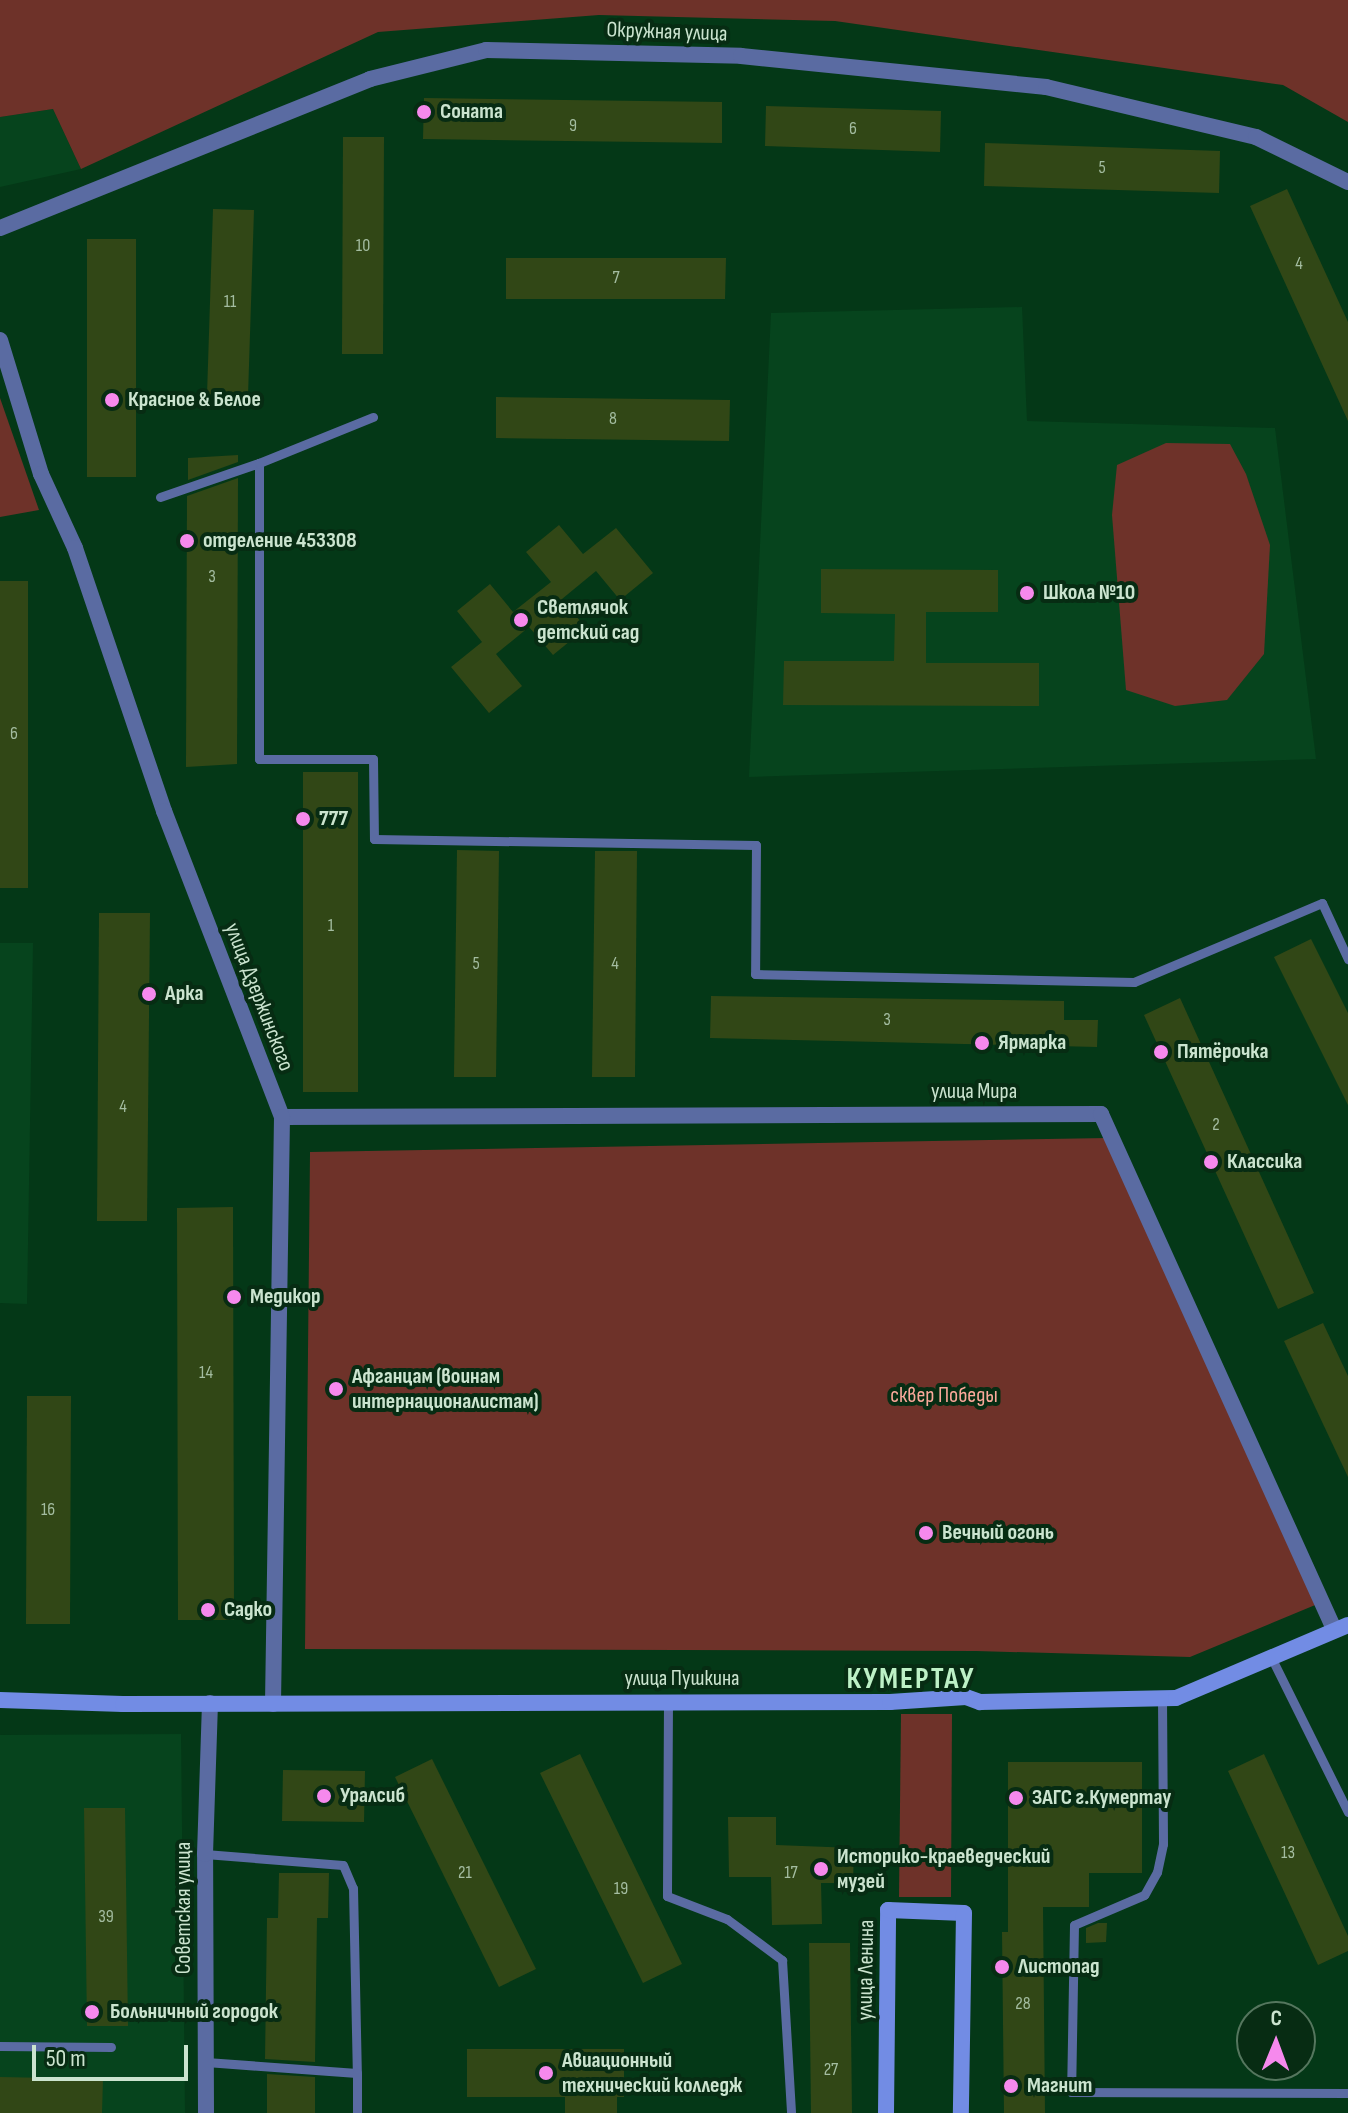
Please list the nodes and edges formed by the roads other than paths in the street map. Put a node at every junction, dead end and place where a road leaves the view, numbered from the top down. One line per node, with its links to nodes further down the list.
1 (1348, 182): 2 (street, Окружная улица)
2 (0, 228)
3 (0, 340): 8 (street, улица Дзержинского)
4 (373, 417): 5 (lane)
5 (259, 463): 6 (lane); 7 (lane)
6 (160, 497)
7 (1348, 959)
8 (282, 1117): 9 (street, улица Мира); 15 (street, улица Дзержинского)
9 (1341, 1627): 10 (main road, улица Пушкина)
10 (1271, 1657): 11 (main road, улица Пушкина); 16 (lane)
11 (1162, 1698): 13 (main road, улица Пушкина); 22 (lane)
12 (0, 1700): 14 (main road, улица Пушкина)
13 (668, 1701): 15 (main road, улица Пушкина); 25 (lane)
14 (210, 1703): 15 (main road, улица Пушкина); 17 (street, Советская улица)
15 (273, 1704)
16 (1348, 1812)
17 (205, 1854): 20 (street, Советская улица); 21 (lane)
18 (0, 2046): 19 (lane)
19 (111, 2047)
20 (206, 2062): 21 (lane); 23 (street, Советская улица)
21 (357, 2073): 24 (lane)
22 (1348, 2093)
23 (206, 2113)
24 (357, 2113)
25 (791, 2113)
26 (886, 2113): 27 (main road, улица Ленина)
27 (961, 2113)

